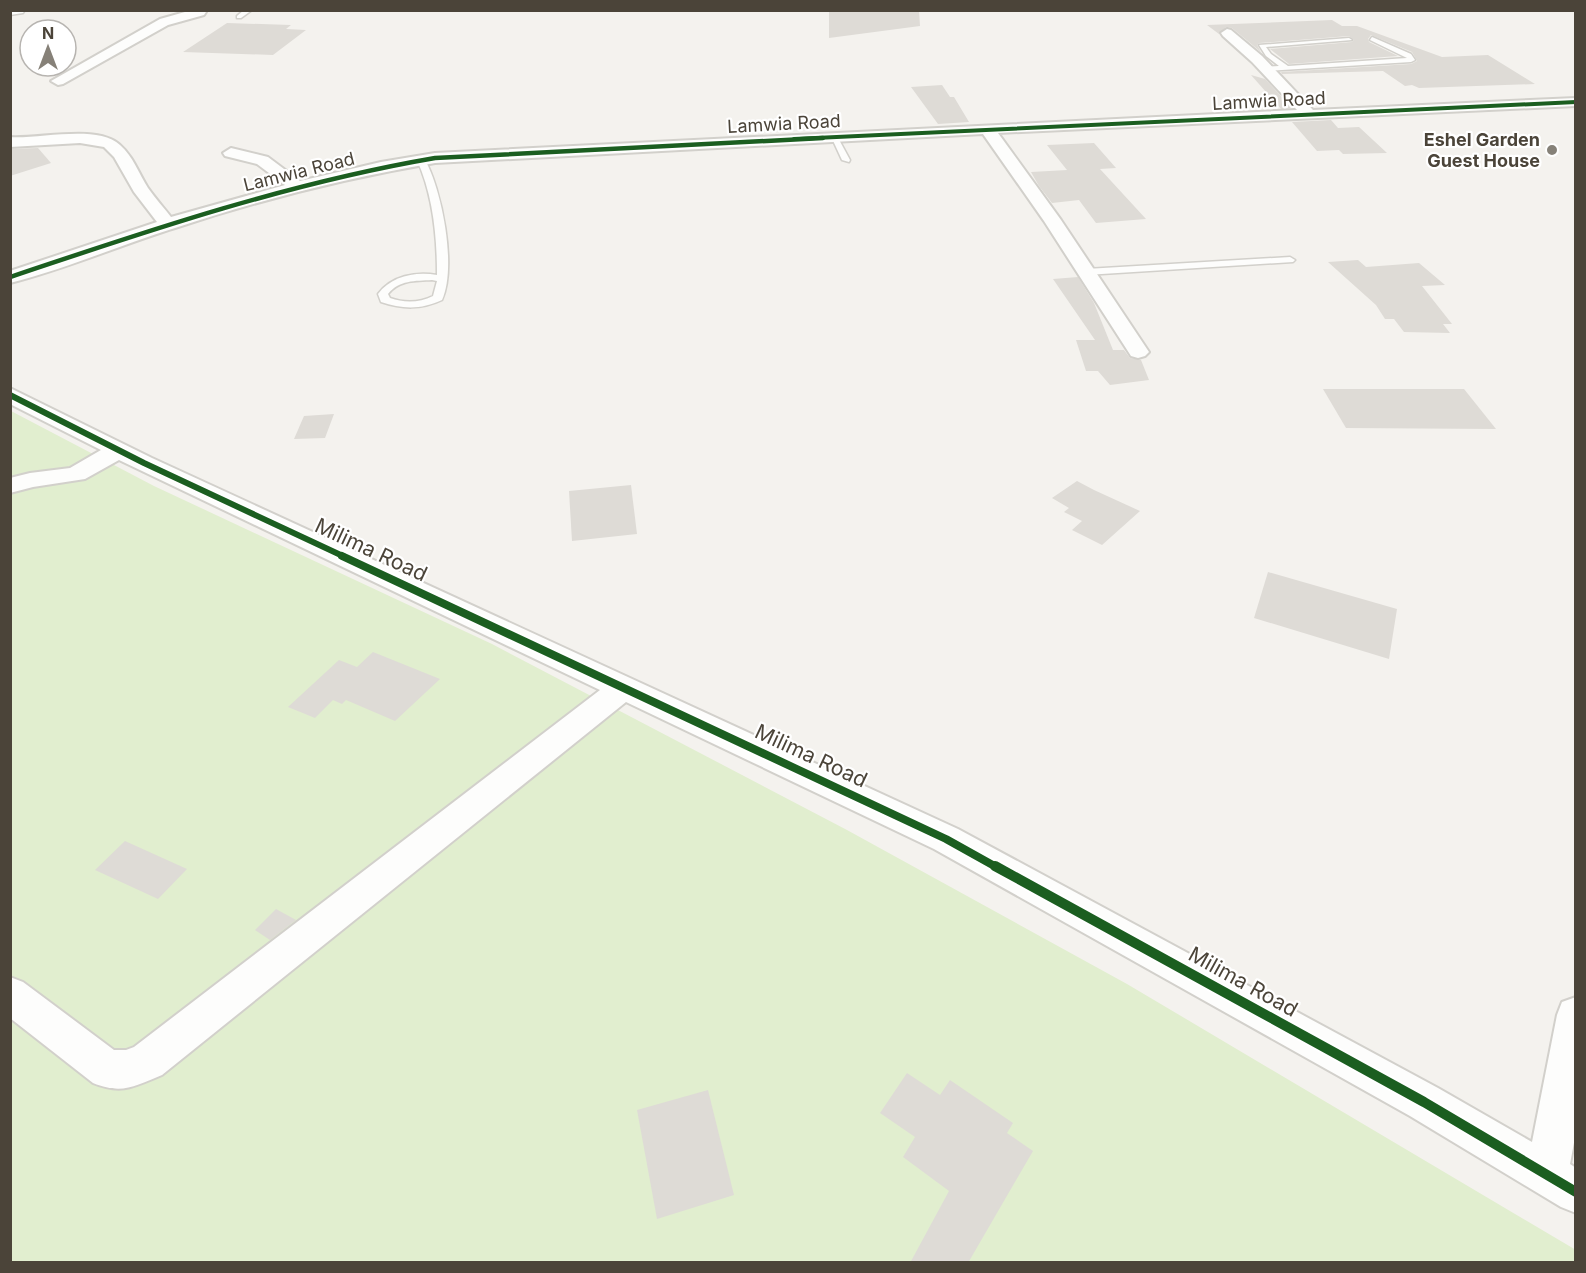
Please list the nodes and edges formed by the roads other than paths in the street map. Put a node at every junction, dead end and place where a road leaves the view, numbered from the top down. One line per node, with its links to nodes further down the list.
1 (18, 10): 3 (street)
2 (249, 10): 5 (lane)
3 (10, 11)
4 (200, 12): 11 (street)
5 (239, 17)
6 (1227, 33): 10 (street)
7 (1372, 39): 9 (lane)
8 (1349, 40): 9 (lane)
9 (1287, 68): 10 (lane)
10 (1267, 69): 13 (street)
11 (58, 81)
12 (1575, 102): 13 (street, Lamwia Road)
13 (1310, 115): 14 (street, Lamwia Road)
14 (987, 129): 15 (street, Lamwia Road); 23 (street)
15 (833, 136): 18 (street, Lamwia Road); 19 (lane)
16 (10, 142): 21 (street)
17 (231, 153): 20 (street)
18 (421, 160): 20 (street, Lamwia Road); 25 (lane)
19 (846, 160)
20 (297, 186): 21 (street, Lamwia Road)
21 (166, 224): 24 (street, Lamwia Road)
22 (1290, 260): 23 (lane)
23 (1086, 272): 26 (street)
24 (10, 277)
25 (442, 279): 25 (lane)
26 (1138, 352)
27 (10, 394): 28 (street, Milima Road)
28 (119, 450): 29 (street); 30 (street, Milima Road)
29 (10, 486)
30 (623, 688): 31 (street); 33 (street, Milima Road)
31 (10, 995)
32 (1575, 1015): 33 (street)
33 (1561, 1184)

